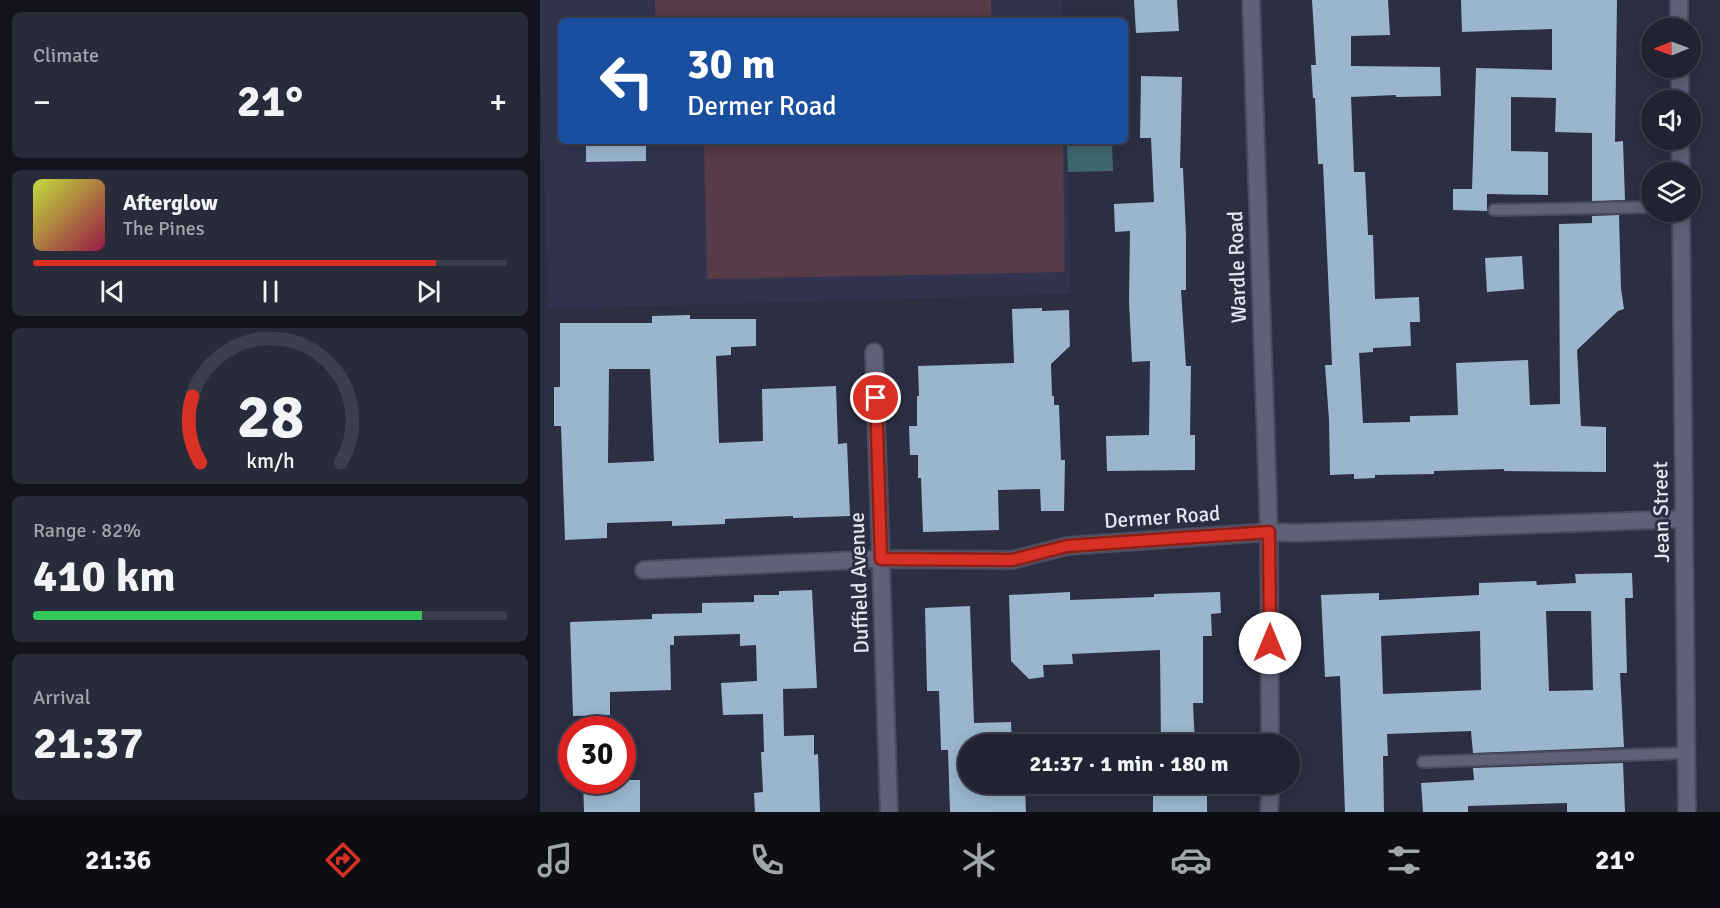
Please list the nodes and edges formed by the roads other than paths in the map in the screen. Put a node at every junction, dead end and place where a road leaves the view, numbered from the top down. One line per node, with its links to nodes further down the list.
1 (1251, 0): 9 (street, Wardle Road)
2 (1679, 0): 3 (street)
3 (1679, 18)
4 (1641, 207): 5 (lane)
5 (1494, 210)
6 (1681, 222): 8 (street, Jean Street)
7 (874, 352): 10 (street, Duffield Avenue)
8 (1684, 519): 9 (street, Dermer Road); 13 (street, Jean Street)
9 (1269, 532): 10 (street, Dermer Road); 12 (street, Wardle Road)
10 (881, 559): 11 (street, Dermer Road); 16 (street, Duffield Avenue)
11 (644, 570)
12 (1270, 734)
13 (1686, 753): 14 (lane); 18 (street, Jean Street)
14 (1423, 762)
15 (1270, 794): 17 (street)
16 (889, 812)
17 (1269, 812)
18 (1687, 812)

